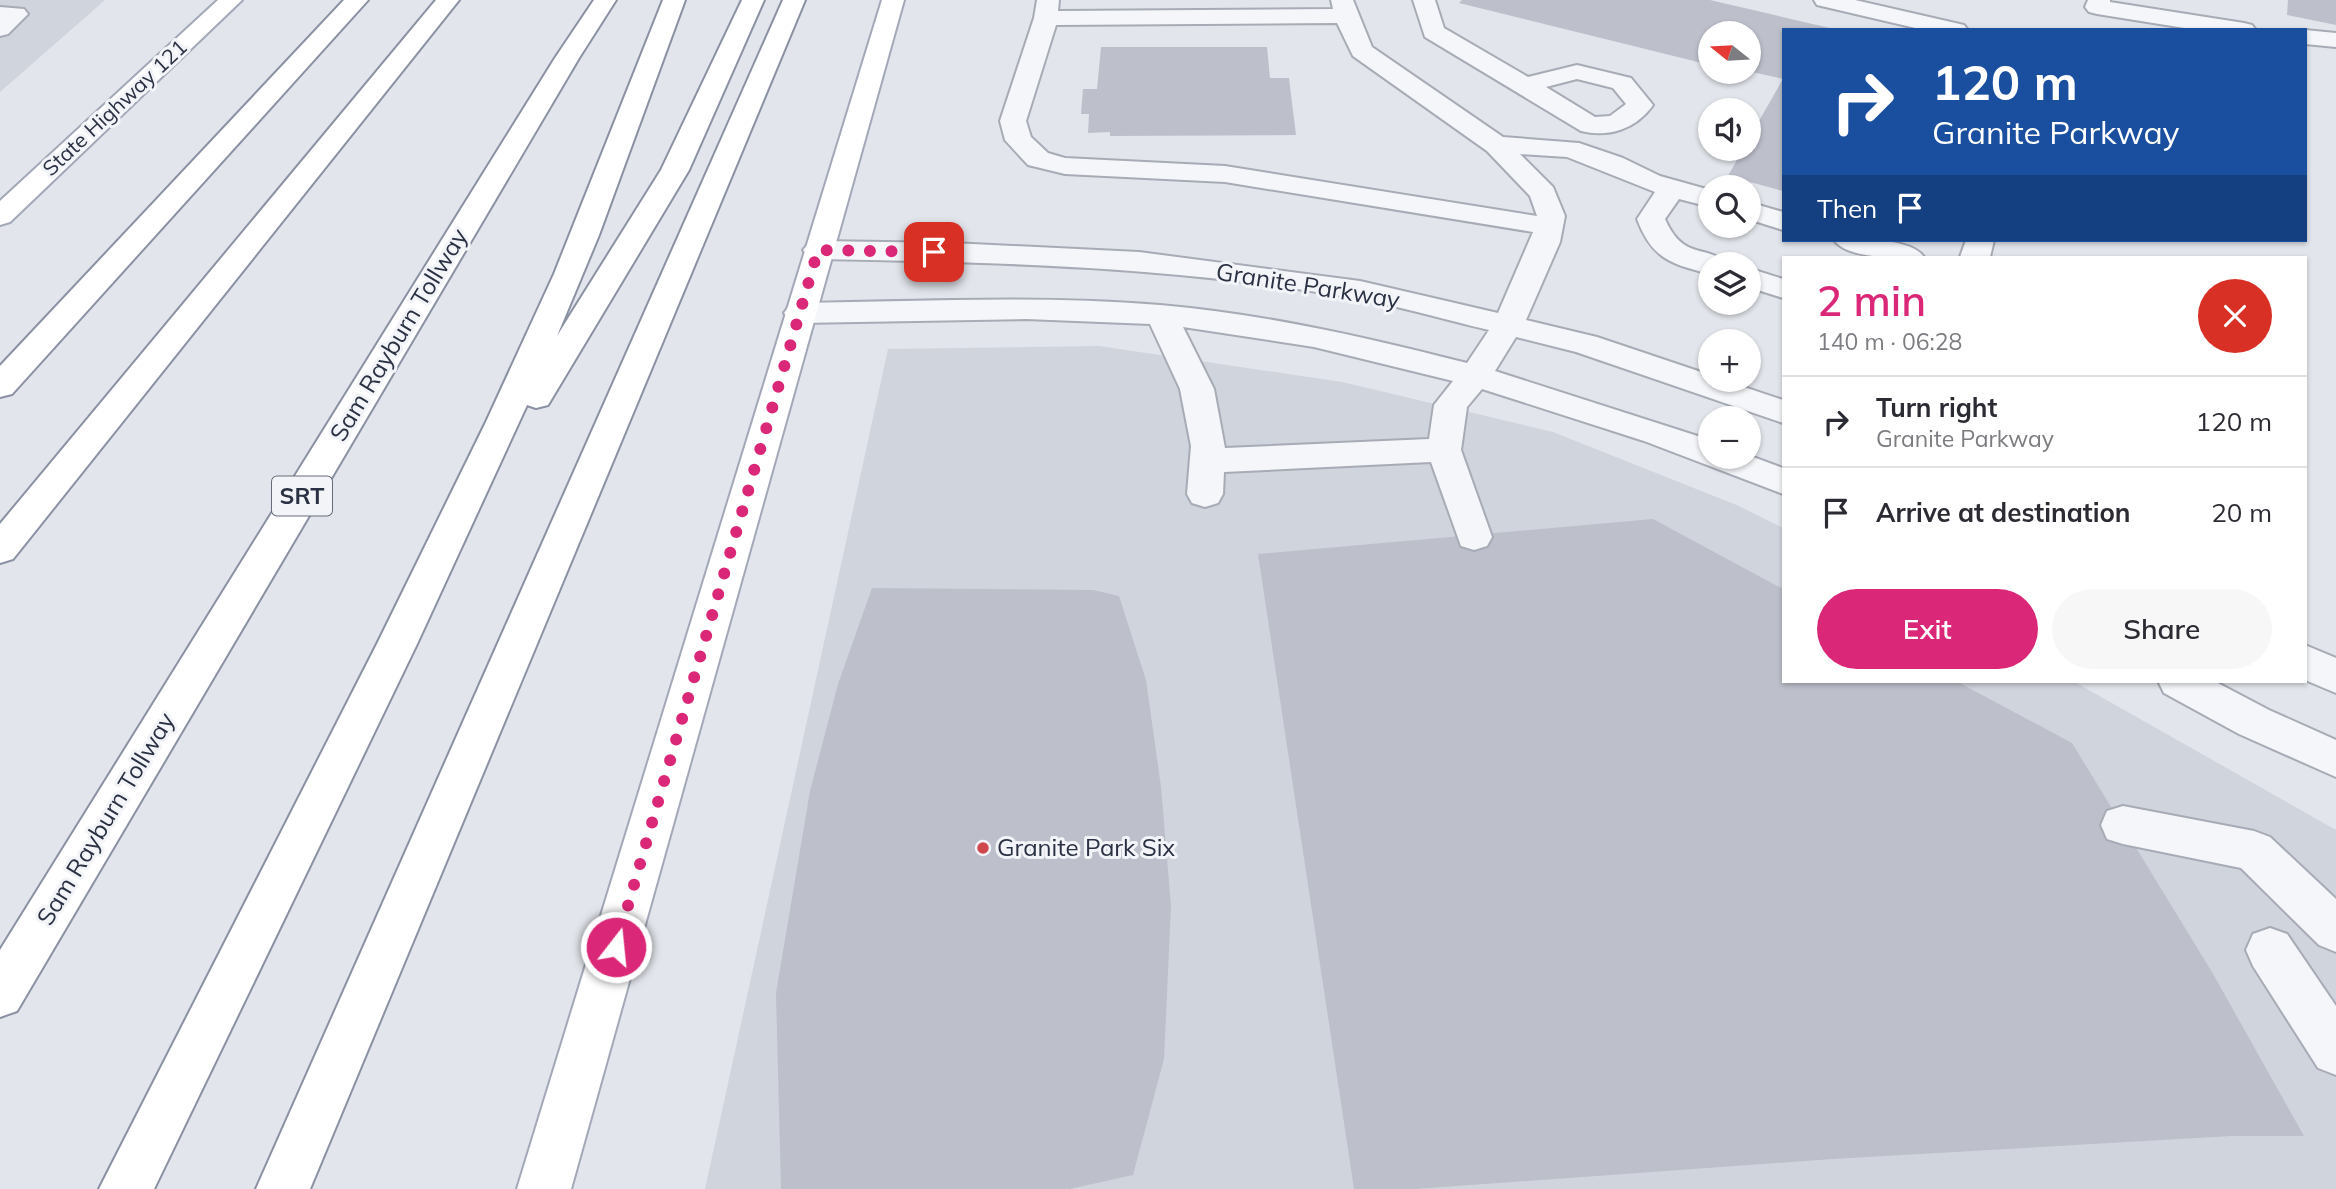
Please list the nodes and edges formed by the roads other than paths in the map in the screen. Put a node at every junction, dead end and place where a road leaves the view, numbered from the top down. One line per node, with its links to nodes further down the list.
1 (231, 0): 25 (main road, State Highway 121)
2 (448, 0): 45 (main road)
3 (605, 0): 54 (main road, Sam Rayburn Tollway / SRT)
4 (674, 0): 46 (main road)
5 (753, 0): 46 (main road)
6 (794, 0): 57 (main road)
7 (893, 0): 29 (main road)
8 (1424, 0): 18 (street)
9 (1825, 0): 14 (street)
10 (2099, 0): 15 (street)
11 (1344, 8): 12 (street); 20 (street)
12 (1047, 9): 27 (street)
13 (348, 10): 38 (main road)
14 (1954, 23)
15 (2231, 28)
16 (2307, 37): 17 (street)
17 (2336, 40)
18 (1529, 88): 19 (street); 19 (street)
19 (1590, 125): 21 (street)
20 (1496, 145): 21 (street); 27 (street)
21 (1570, 149): 22 (street)
22 (1672, 188): 23 (street); 31 (street)
23 (1698, 196)
24 (1761, 214): 26 (street)
25 (0, 216)
26 (1782, 220)
27 (1548, 226): 36 (street)
28 (1856, 242): 30 (street)
29 (818, 250): 34 (main road); 36 (street, Granite Parkway)
30 (1905, 256)
31 (1698, 262)
32 (1761, 282): 33 (street)
33 (1782, 289)
34 (800, 313): 35 (street, Granite Parkway); 58 (main road)
35 (1162, 315): 37 (street, Granite Parkway); 41 (street)
36 (1508, 325): 37 (street); 39 (street, Granite Parkway)
37 (1476, 375): 40 (street, Granite Parkway); 41 (street)
38 (0, 386)
39 (1782, 412)
40 (1698, 448)
41 (1444, 450): 44 (street)
42 (1750, 469): 43 (street)
43 (1782, 482)
44 (1474, 537)
45 (0, 550)
46 (440, 554): 56 (main road)
47 (2307, 663): 48 (street)
48 (2336, 677)
49 (2182, 683): 50 (street)
50 (2336, 759)
51 (2123, 825): 52 (street)
52 (2336, 930)
53 (2270, 950): 55 (street)
54 (0, 994)
55 (2336, 1050)
56 (126, 1189)
57 (283, 1189)
58 (544, 1189)

